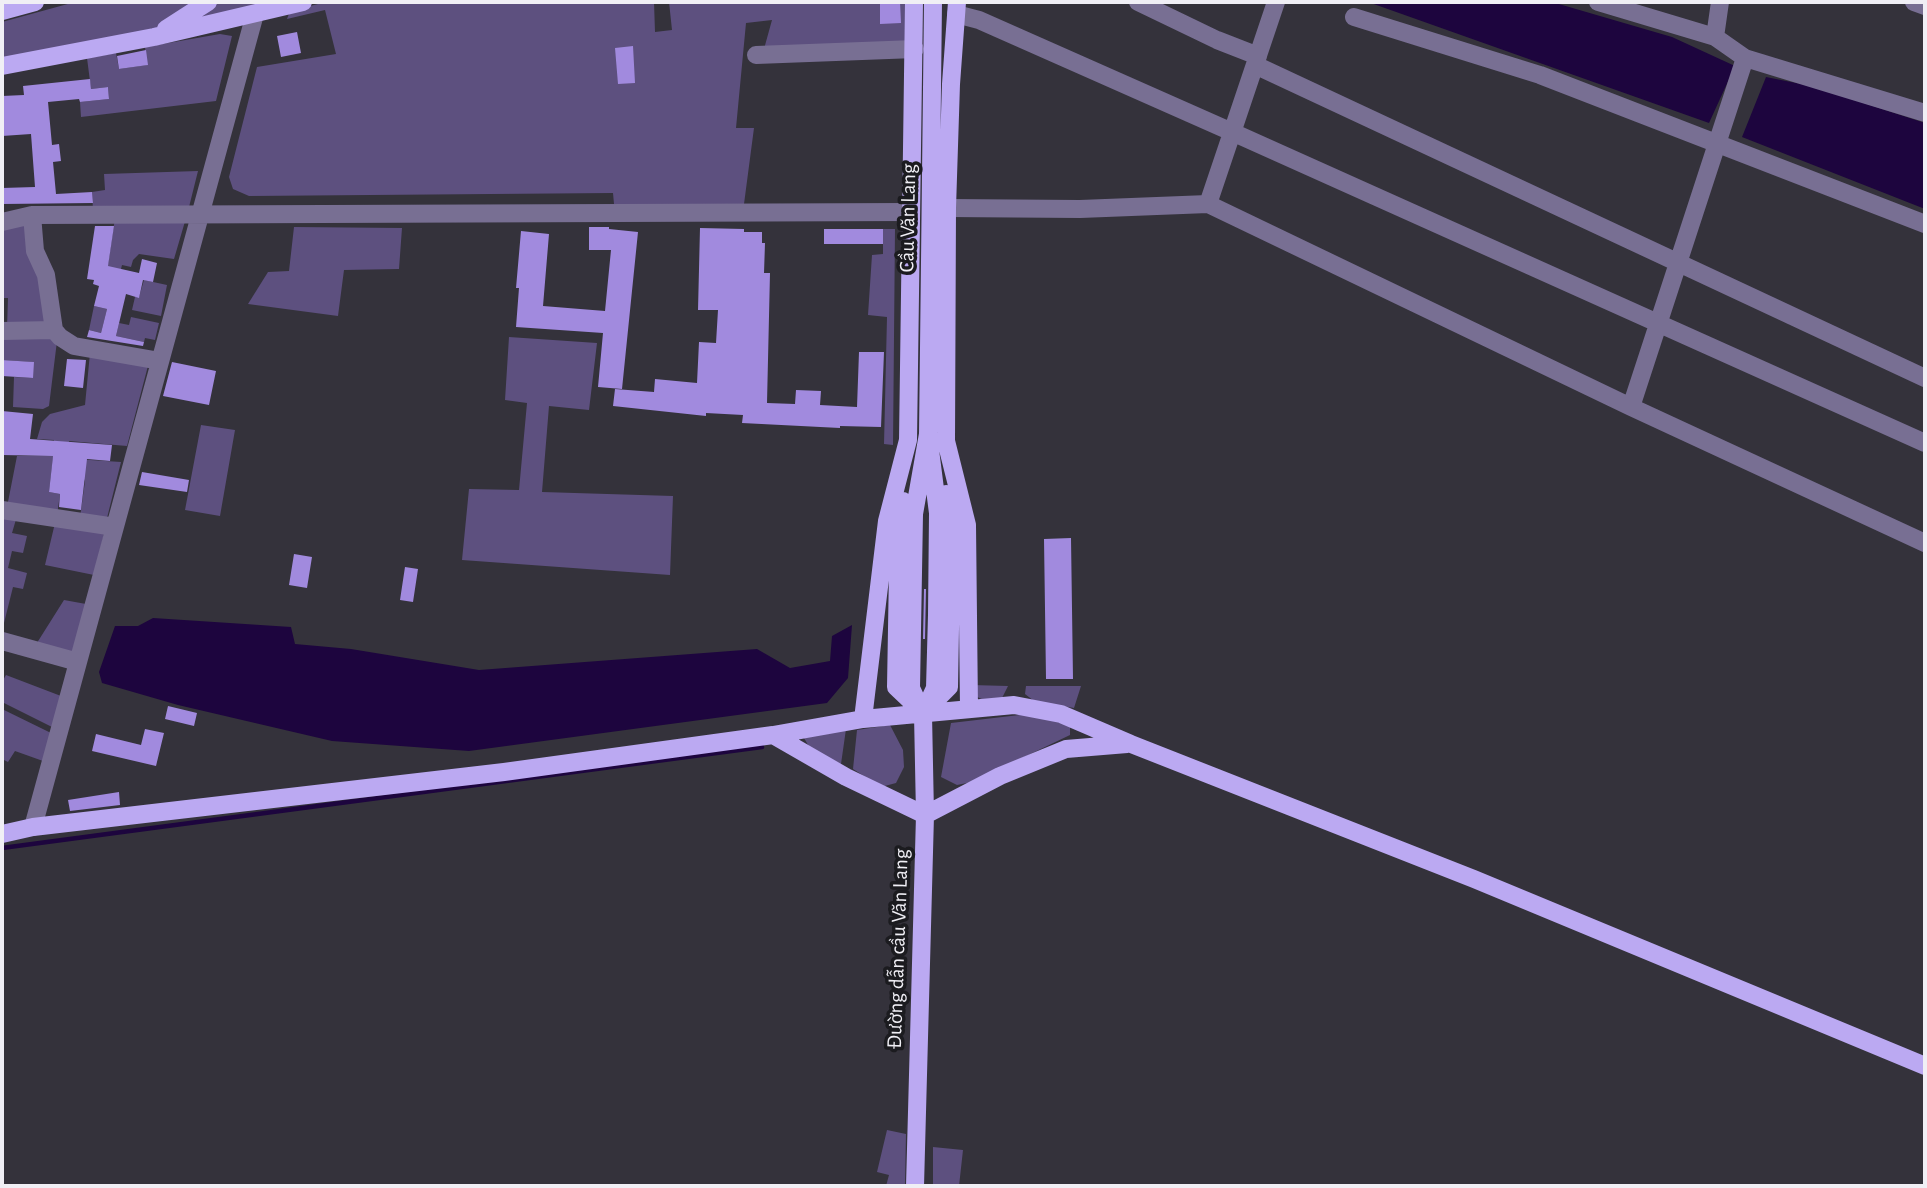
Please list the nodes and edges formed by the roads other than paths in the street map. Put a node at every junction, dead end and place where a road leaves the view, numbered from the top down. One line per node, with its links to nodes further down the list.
1 (35, 2): 13 (main road)
2 (208, 2): 16 (main road)
3 (303, 2): 14 (main road)
4 (914, 2): 18 (main road)
5 (933, 2): 40 (main road, Cầu Văn Lang)
6 (1138, 2): 21 (street)
7 (1276, 2): 21 (street)
8 (1598, 2): 17 (street)
9 (1720, 2): 17 (street)
10 (1914, 2): 11 (street)
11 (1925, 6)
12 (957, 8): 24 (street); 27 (main road)
13 (2, 11)
14 (255, 14): 16 (main road); 30 (street)
15 (1353, 18): 25 (street)
16 (154, 37): 22 (main road)
17 (1715, 37): 20 (street)
18 (915, 49): 19 (street); 28 (main road)
19 (756, 55)
20 (1745, 58): 23 (street); 25 (street)
21 (1256, 61): 24 (street); 33 (street)
22 (2, 65)
23 (1925, 113)
24 (1232, 132): 26 (street); 34 (street)
25 (1717, 145): 32 (street); 33 (street)
26 (1208, 204): 27 (street); 39 (street)
27 (947, 208): 47 (main road)
28 (911, 212): 30 (street); 49 (main road)
29 (32, 215): 30 (street); 31 (street); 35 (street)
30 (201, 215): 37 (street)
31 (2, 222)
32 (1925, 225)
33 (1679, 264): 34 (street); 38 (street)
34 (1658, 321): 39 (street); 41 (street)
35 (54, 330): 36 (street); 37 (street)
36 (2, 331)
37 (160, 361): 43 (street)
38 (1925, 378)
39 (1631, 407): 44 (street)
40 (928, 435): 48 (main road); 48 (main road)
41 (1925, 443)
42 (2, 510): 43 (street)
43 (115, 527): 46 (street)
44 (1925, 543)
45 (2, 640): 46 (street)
46 (78, 662): 53 (street)
47 (969, 709): 48 (main road); 51 (main road)
48 (923, 714): 49 (main road); 52 (main road, Đường dẫn cầu Văn Lang)
49 (863, 719): 50 (main road)
50 (773, 734): 52 (main road); 53 (main road)
51 (1130, 744): 52 (main road); 55 (main road)
52 (925, 815): 56 (main road, Đường dẫn cầu Văn Lang)
53 (33, 827): 54 (main road)
54 (2, 834)
55 (1925, 1066)
56 (915, 1186)

